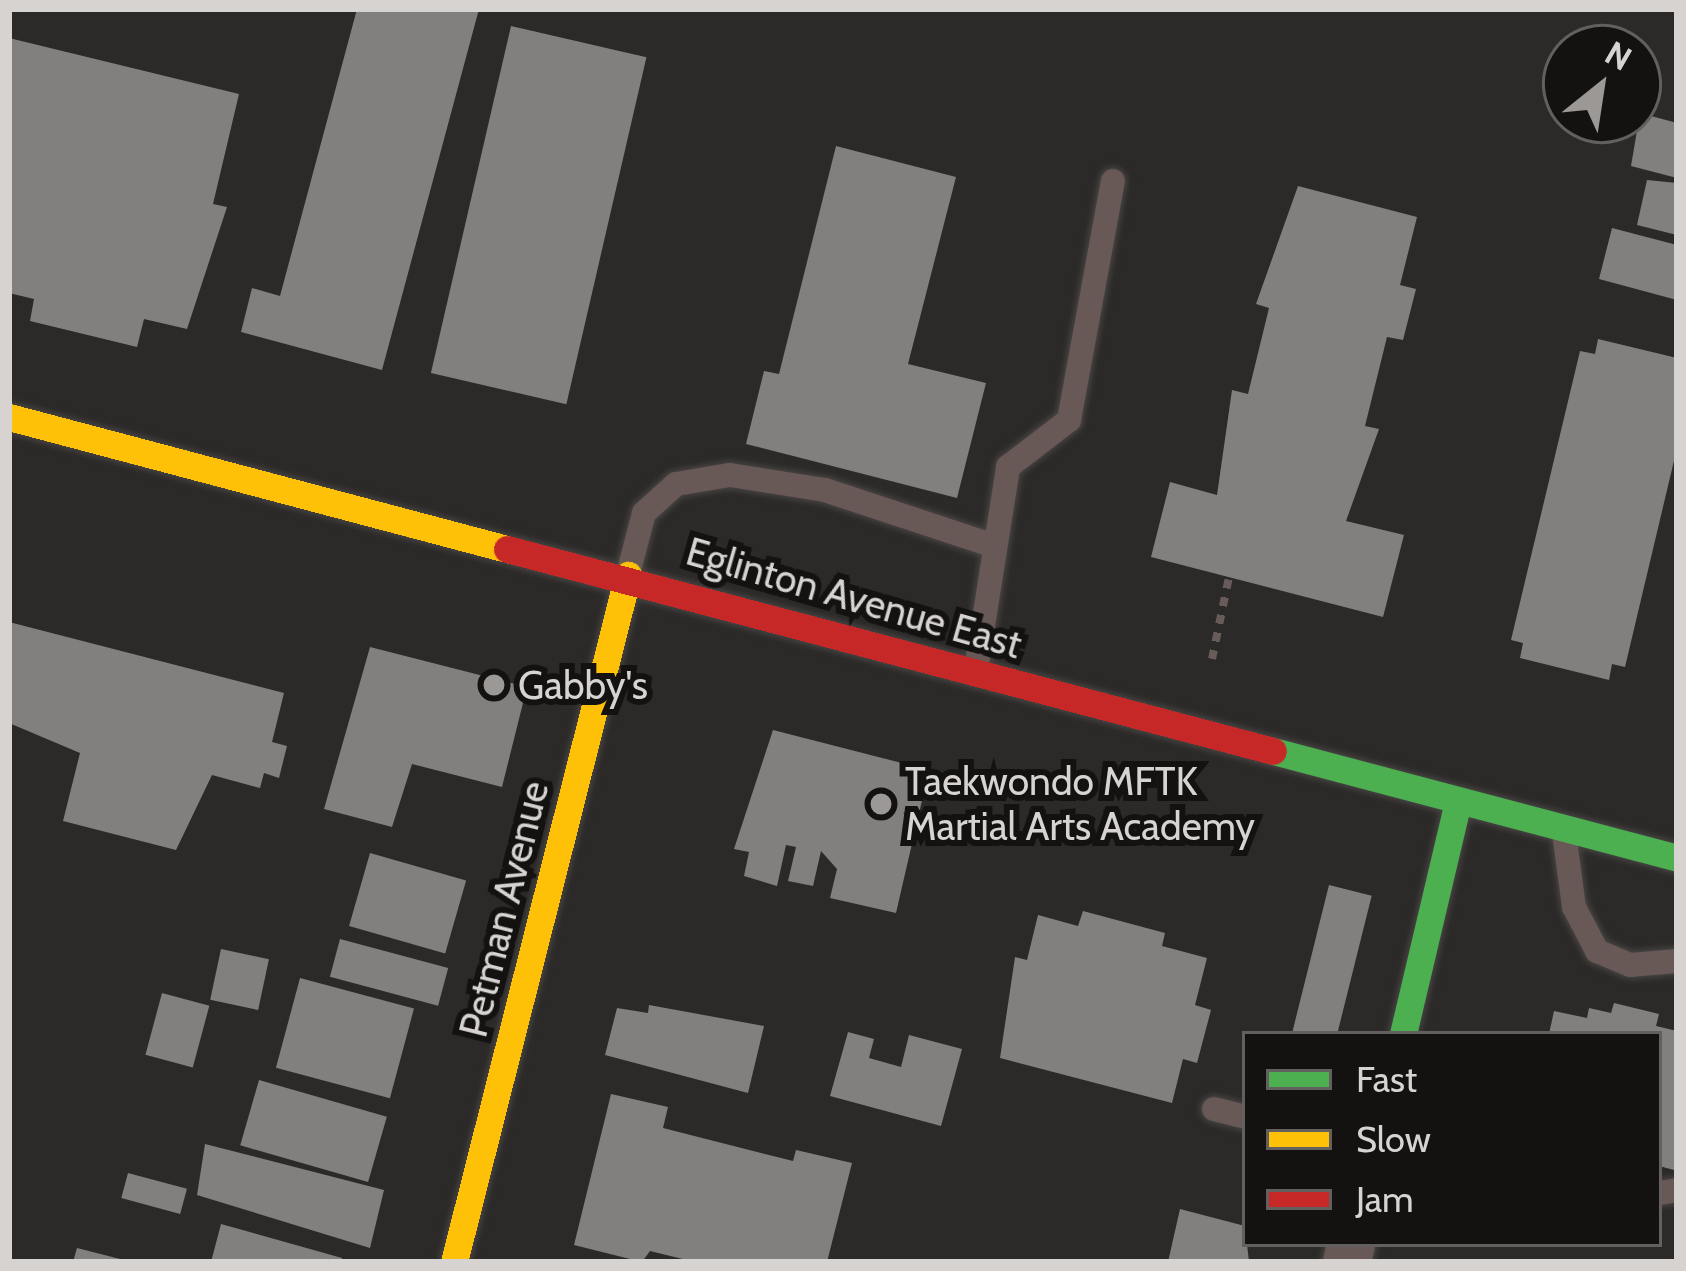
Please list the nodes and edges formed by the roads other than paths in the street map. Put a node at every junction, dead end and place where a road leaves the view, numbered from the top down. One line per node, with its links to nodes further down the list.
1 (1113, 181): 3 (lane)
2 (9, 417): 4 (main road, Eglinton Avenue East)
3 (994, 546): 4 (lane); 5 (lane)
4 (628, 575): 5 (main road, Eglinton Avenue East); 13 (main road, Petman Avenue)
5 (976, 673): 6 (main road, Eglinton Avenue East)
6 (1458, 801): 7 (main road, Eglinton Avenue East); 10 (main road)
7 (1564, 831): 8 (main road, Eglinton Avenue East); 9 (lane)
8 (1677, 858)
9 (1677, 961)
10 (1404, 1031)
11 (1214, 1108): 12 (lane)
12 (1242, 1116)
13 (454, 1262)

